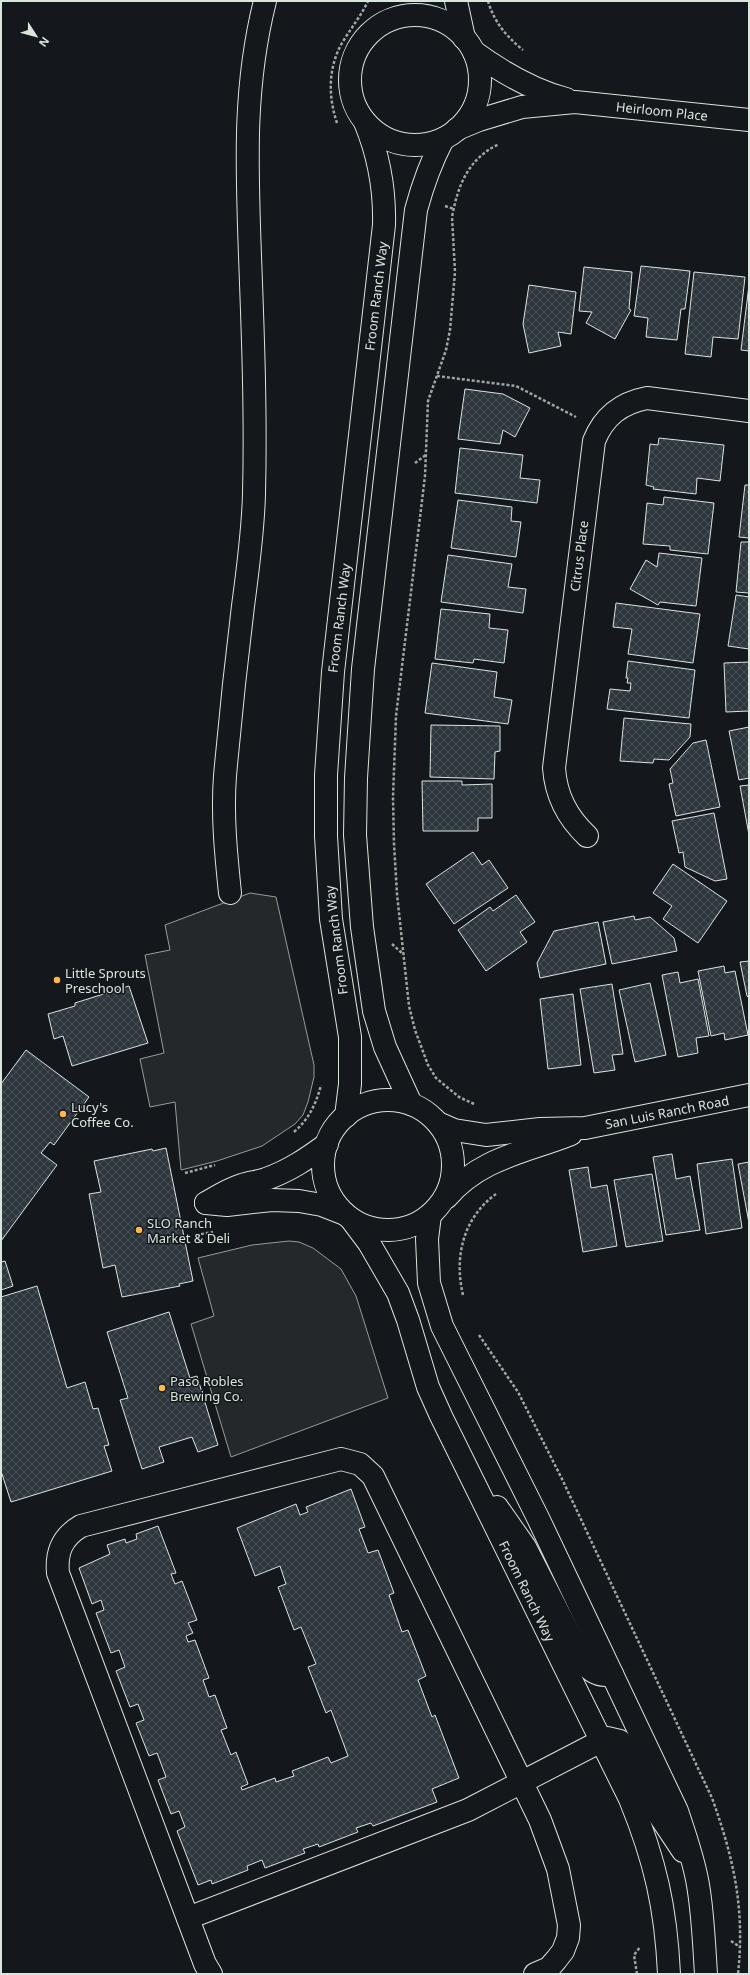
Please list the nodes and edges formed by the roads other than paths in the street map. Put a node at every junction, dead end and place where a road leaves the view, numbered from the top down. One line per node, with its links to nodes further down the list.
1 (265, 1): 12 (street)
2 (401, 1): 4 (street)
3 (456, 1): 5 (street)
4 (387, 21): 5 (street); 8 (street)
5 (469, 45): 6 (street, Heirloom Place); 9 (street)
6 (575, 102): 7 (street, Heirloom Place); 9 (street, Heirloom Place)
7 (749, 120)
8 (365, 122): 9 (street); 15 (street, Froom Ranch Way)
9 (450, 134): 14 (street)
10 (749, 411): 11 (street, Citrus Place)
11 (587, 836)
12 (230, 893)
13 (749, 1096): 17 (street, San Luis Ranch Road)
14 (411, 1104): 15 (street); 16 (street)
15 (346, 1116): 18 (street)
16 (438, 1123): 17 (street, San Luis Ranch Road); 19 (street)
17 (585, 1128): 19 (street, San Luis Ranch Road)
18 (327, 1144): 20 (street); 20 (street)
19 (436, 1209): 20 (street); 22 (street)
20 (348, 1217): 21 (street, Froom Ranch Way)
21 (467, 1470): 22 (street); 23 (street, Froom Ranch Way)
22 (612, 1674): 25 (street)
23 (601, 1741): 24 (street); 25 (street); 29 (street, Froom Ranch Way)
24 (522, 1782): 26 (street); 26 (street); 28 (street)
25 (693, 1862): 30 (street)
26 (188, 1918): 27 (street)
27 (210, 1974)
28 (535, 1974)
29 (669, 1974)
30 (706, 1974)

